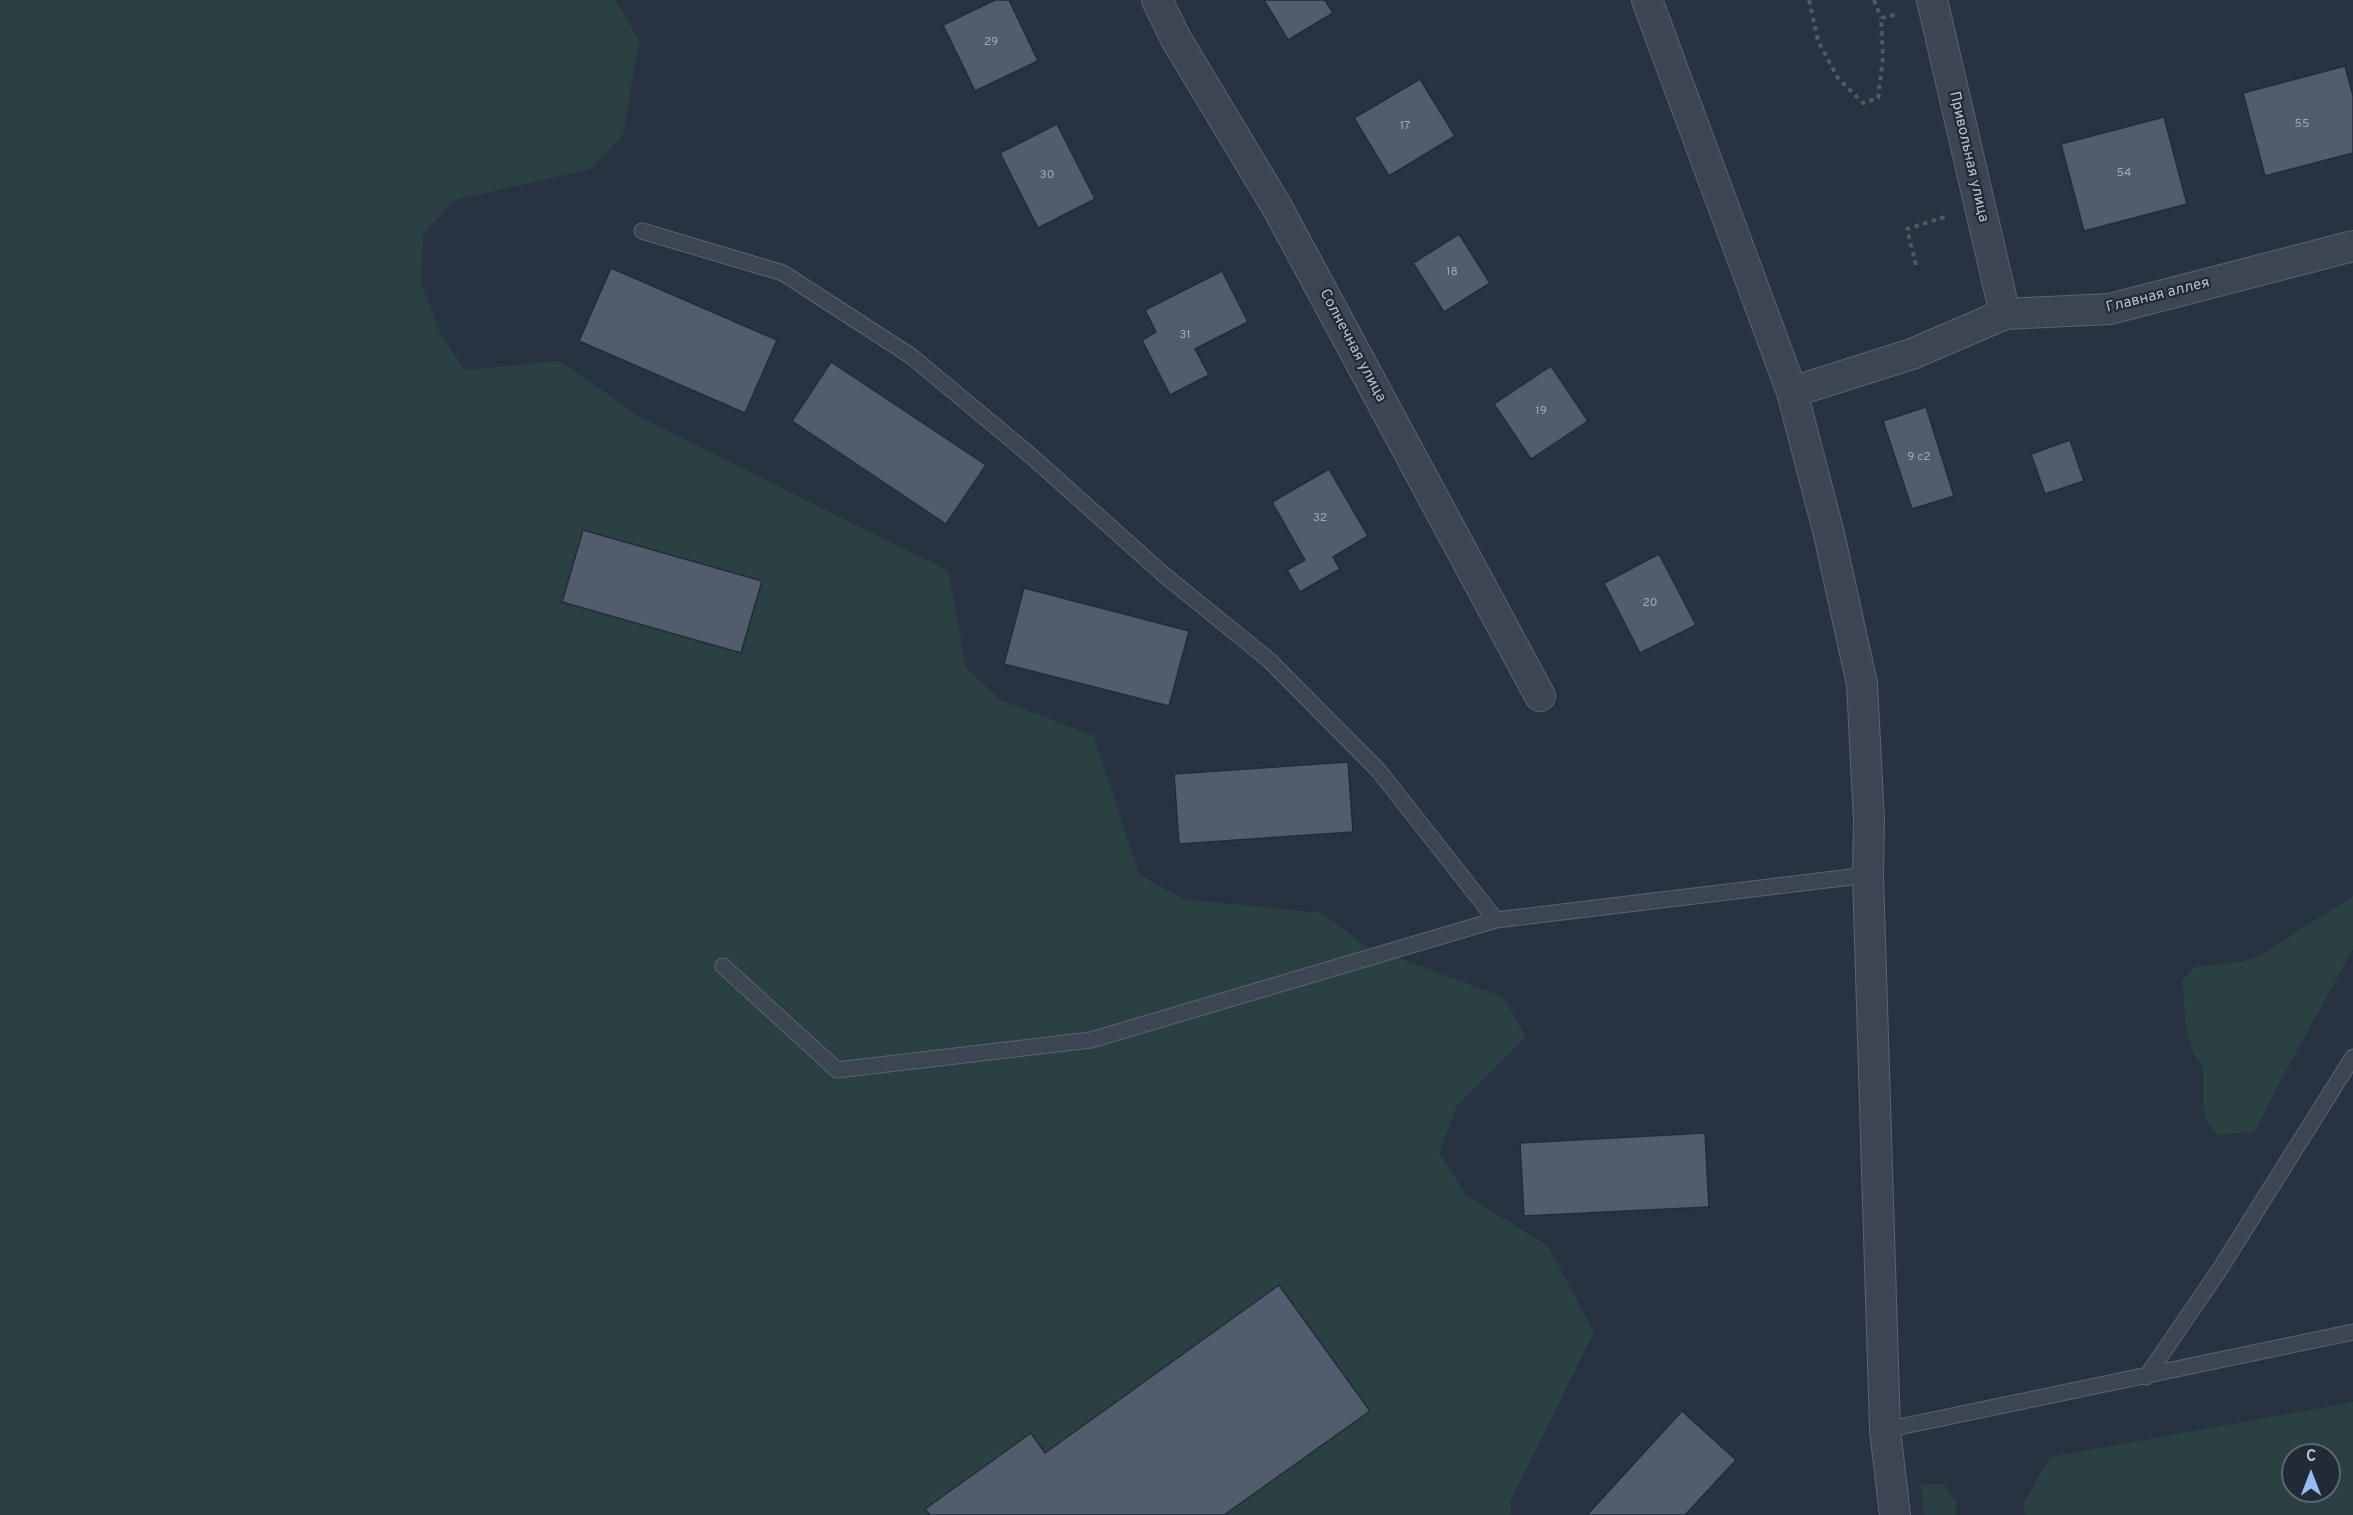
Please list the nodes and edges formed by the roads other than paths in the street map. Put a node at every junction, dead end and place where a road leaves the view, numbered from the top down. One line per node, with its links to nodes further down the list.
1 (1157, 0): 8 (street, Солнечная улица)
2 (1647, 0): 7 (street)
3 (1920, 6): 6 (street, Привольная улица)
4 (642, 231): 10 (lane)
5 (2353, 246): 6 (street, Главная аллея)
6 (2005, 314): 7 (street, Главная аллея)
7 (1792, 392): 9 (street)
8 (1540, 696)
9 (1868, 875): 10 (lane); 15 (street)
10 (1496, 920): 11 (lane)
11 (723, 966)
12 (2353, 1057): 14 (lane)
13 (2353, 1332): 14 (lane)
14 (2145, 1377): 15 (lane)
15 (1885, 1430): 16 (street)
16 (1895, 1515)

